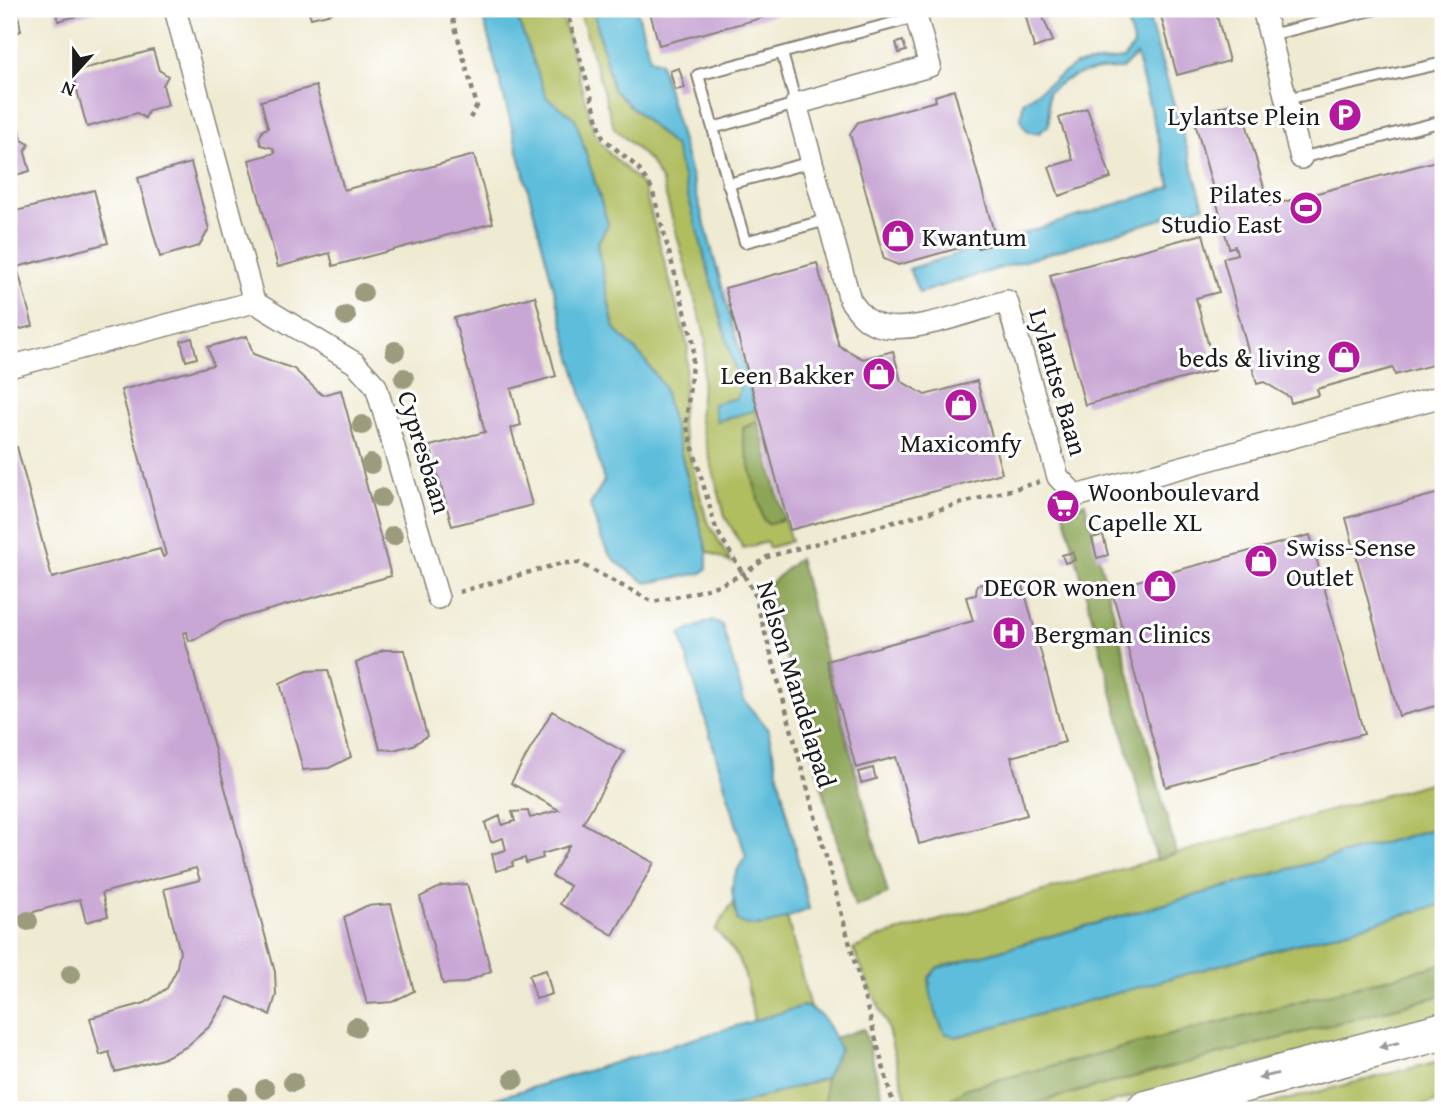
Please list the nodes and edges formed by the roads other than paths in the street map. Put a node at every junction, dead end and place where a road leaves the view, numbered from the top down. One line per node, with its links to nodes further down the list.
1 (175, 9): 16 (street)
2 (1263, 9): 5 (street)
3 (1376, 9): 5 (lane)
4 (915, 13): 6 (lane); 9 (street)
5 (1270, 35): 8 (street)
6 (782, 53): 9 (lane); 11 (lane)
7 (1443, 63): 8 (lane)
8 (1286, 99): 12 (street)
9 (796, 104): 11 (lane); 13 (street, Lylantse Baan)
10 (1443, 121): 12 (lane)
11 (713, 128): 14 (lane)
12 (1301, 158)
13 (812, 162): 14 (lane); 15 (street, Lylantse Baan)
14 (728, 184): 15 (lane)
15 (827, 220): 18 (street, Lylantse Baan)
16 (254, 302): 17 (street); 19 (street, Cypresbaan)
17 (9, 367)
18 (1443, 396)
19 (438, 598)
20 (1443, 1031): 21 (highway, one-way to 21)
21 (1145, 1110)

